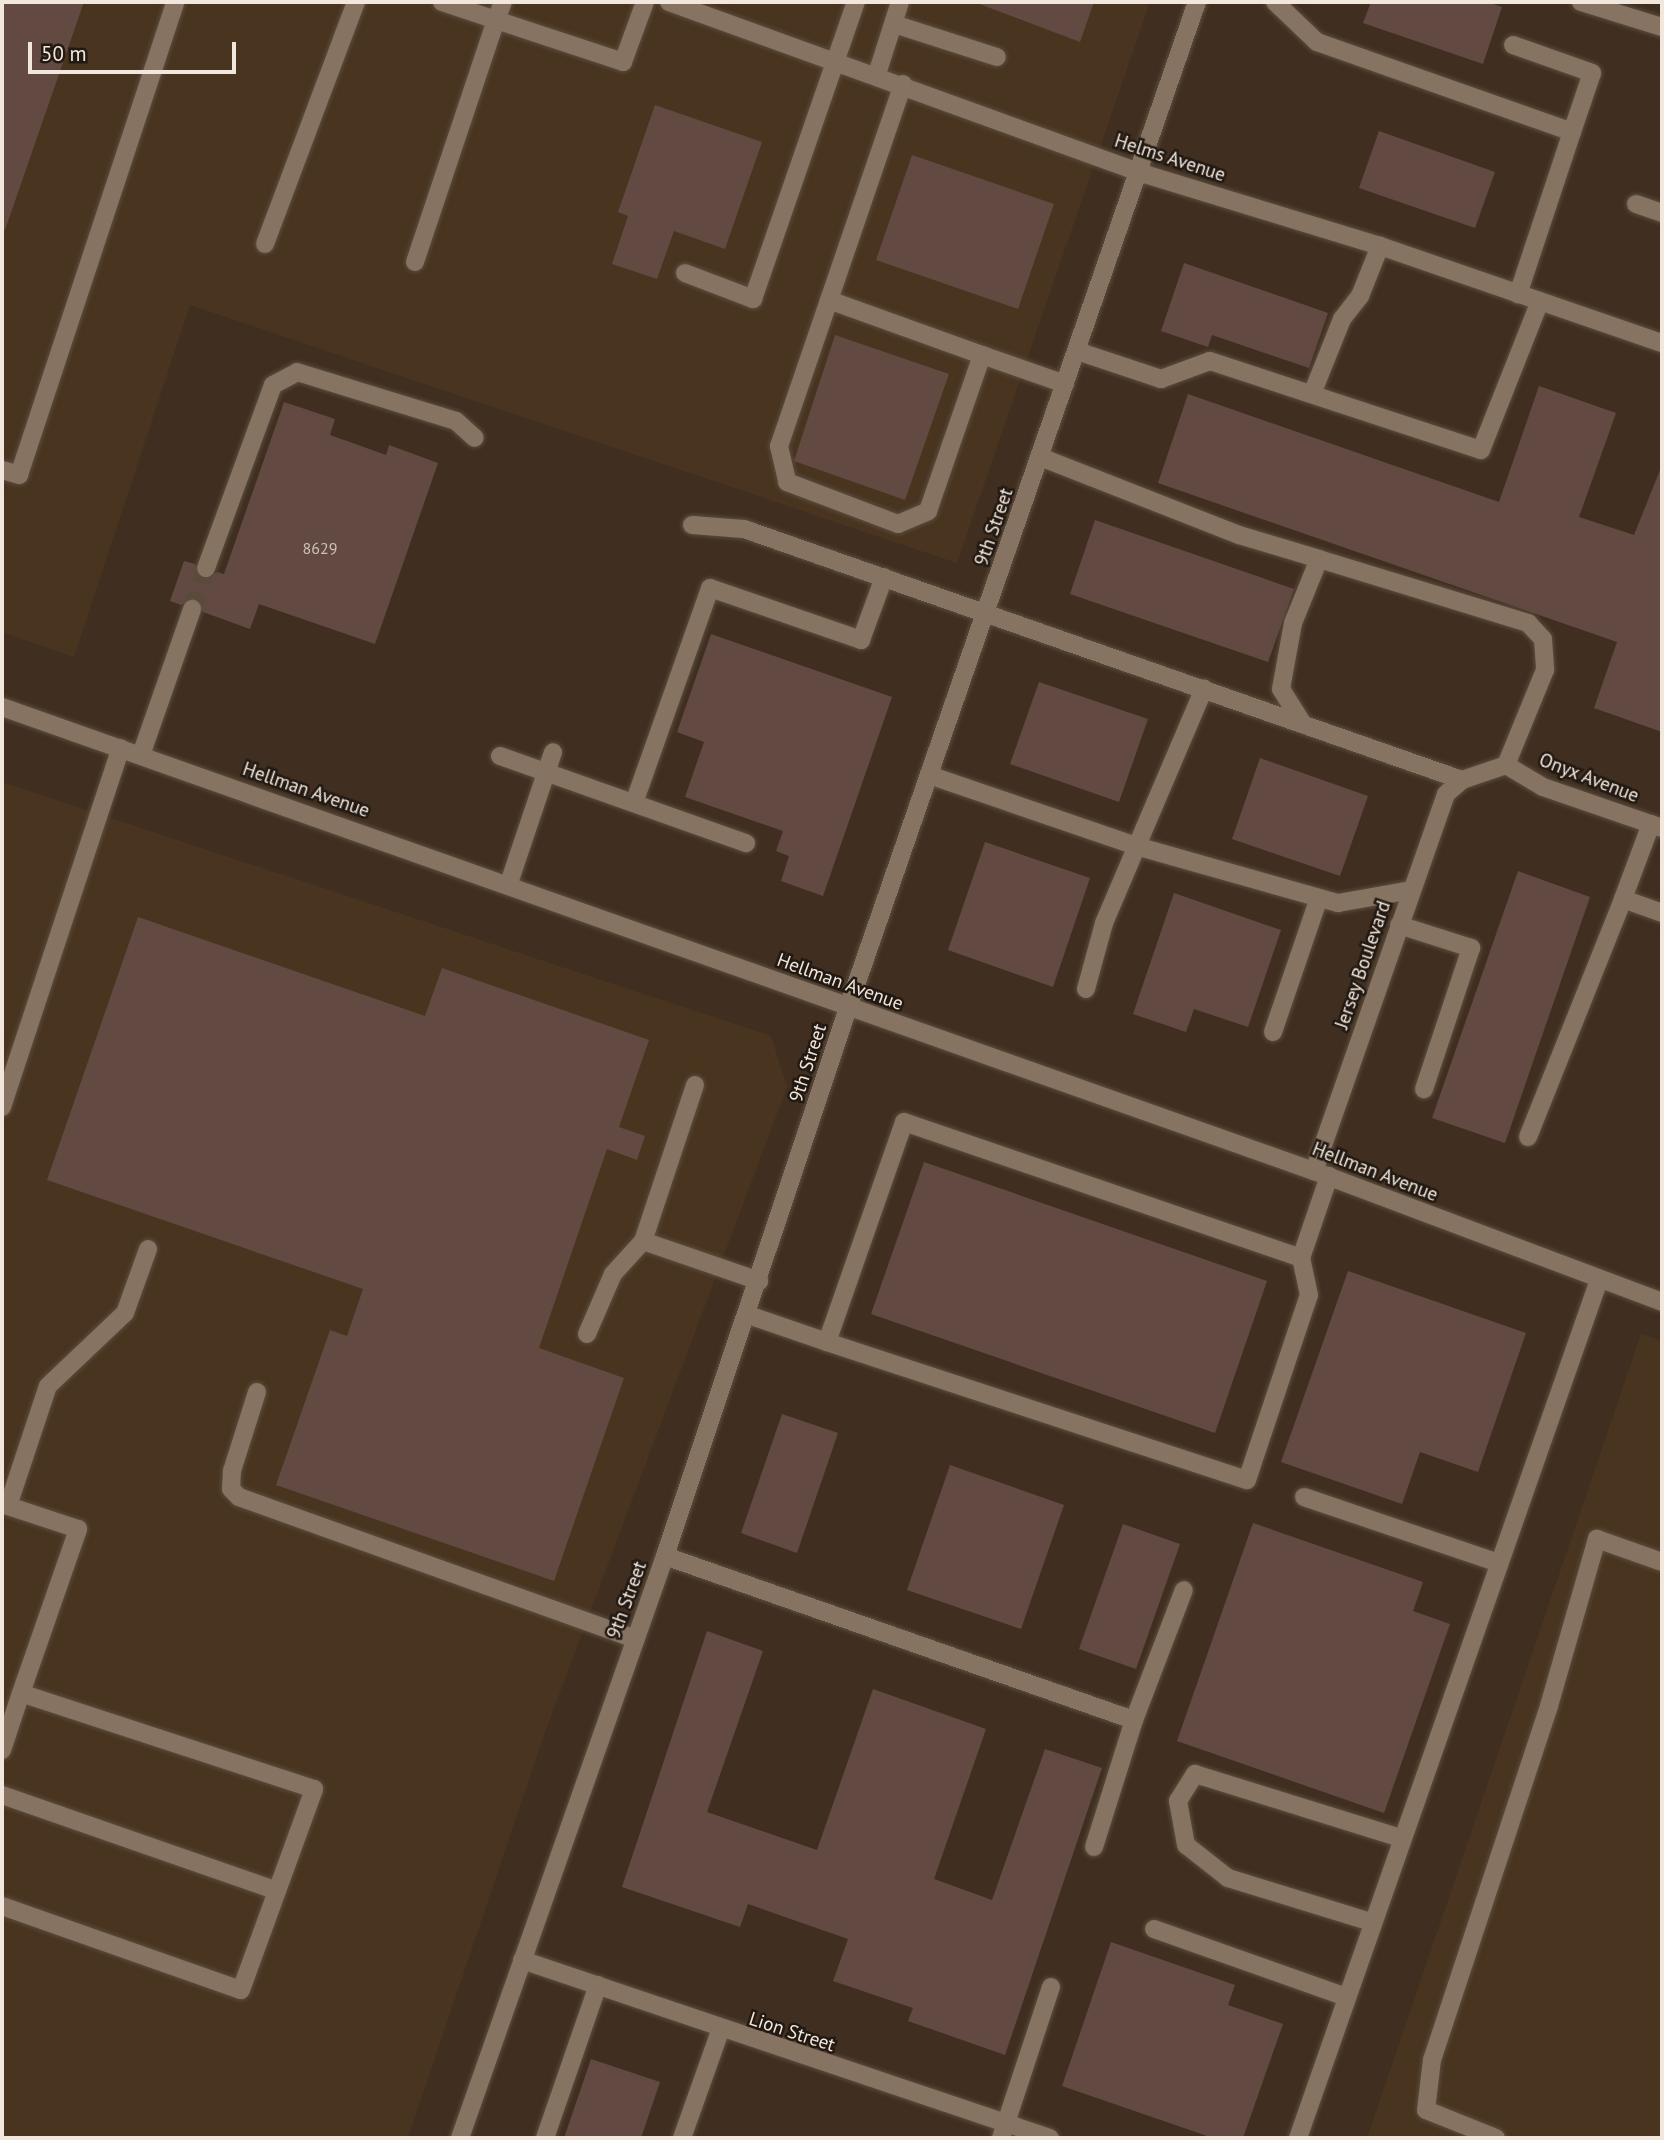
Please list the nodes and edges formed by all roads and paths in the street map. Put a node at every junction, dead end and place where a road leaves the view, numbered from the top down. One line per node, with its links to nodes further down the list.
1 (176, 2): 38 (street)
2 (356, 2): 24 (street)
3 (442, 2): 12 (street)
4 (503, 2): 12 (street)
5 (645, 2): 12 (street)
6 (669, 2): 17 (street, Helms Avenue)
7 (856, 2): 17 (street)
8 (900, 2): 13 (street)
9 (1197, 2): 21 (street, 9th Street)
10 (1275, 2): 20 (street)
11 (1581, 2): 14 (street)
12 (496, 20): 26 (street)
13 (894, 24): 16 (street); 18 (street)
14 (1662, 27)
15 (1513, 46): 20 (street)
16 (996, 57)
17 (837, 60): 18 (street, Helms Avenue); 27 (street)
18 (877, 74): 19 (street, Helms Avenue)
19 (903, 85): 21 (street, Helms Avenue); 29 (street)
20 (1572, 132): 28 (street)
21 (1138, 172): 25 (street, Helms Avenue); 32 (street, 9th Street)
22 (1636, 205): 23 (street)
23 (1662, 213)
24 (265, 244)
25 (1380, 246): 28 (street, Helms Avenue); 35 (street)
26 (415, 262)
27 (685, 273)
28 (1518, 294): 30 (street, Helms Avenue)
29 (829, 300): 33 (street); 33 (street)
30 (1540, 301): 31 (street, Helms Avenue); 35 (street)
31 (1662, 343)
32 (1077, 351): 34 (street, 9th Street); 35 (street)
33 (982, 355): 34 (street)
34 (1065, 384): 37 (street, 9th Street)
35 (1312, 394)
36 (475, 438): 41 (street)
37 (1040, 457): 40 (street); 44 (street, 9th Street)
38 (2, 470)
39 (692, 525): 42 (street)
40 (1319, 559): 47 (street); 52 (street)
41 (206, 568)
42 (884, 577): 44 (street); 56 (street)
43 (192, 609): 50 (street)
44 (986, 613): 45 (street); 54 (street, 9th Street)
45 (1204, 688): 47 (street); 59 (street)
46 (2, 707): 48 (street, Hellman Avenue)
47 (1303, 724): 55 (street)
48 (121, 748): 50 (street, Hellman Avenue); 71 (street)
49 (553, 752): 53 (street)
50 (142, 755): 60 (street, Hellman Avenue)
51 (500, 756): 53 (street)
52 (1506, 765): 55 (street); 57 (street, Onyx Avenue)
53 (546, 772): 56 (street); 60 (street)
54 (929, 775): 59 (street); 67 (street, 9th Street)
55 (1462, 780): 61 (street, Jersey Boulevard)
56 (634, 803): 58 (street)
57 (1657, 826): 63 (street)
58 (746, 843)
59 (1136, 846): 62 (street); 66 (street)
60 (509, 883): 67 (street, Hellman Avenue)
61 (1411, 890): 62 (street); 65 (street, Jersey Boulevard)
62 (1319, 898): 68 (street)
63 (1623, 899): 64 (street); 72 (street)
64 (1662, 913)
65 (1399, 925): 70 (street); 73 (street, Jersey Boulevard)
66 (1086, 989)
67 (848, 1008): 73 (street, Hellman Avenue); 78 (street, 9th Street)
68 (1273, 1032)
69 (695, 1085): 74 (street)
70 (1424, 1089)
71 (2, 1107)
72 (1528, 1137)
73 (1321, 1174): 76 (street, Jersey Boulevard); 77 (street, Hellman Avenue)
74 (643, 1241): 78 (street); 81 (street)
75 (148, 1249): 85 (street)
76 (1301, 1258): 82 (street); 82 (street)
77 (1598, 1280): 79 (street, Hellman Avenue); 88 (street)
78 (760, 1281): 80 (street, 9th Street)
79 (1662, 1302)
80 (748, 1315): 82 (street); 86 (street, 9th Street)
81 (587, 1334)
82 (827, 1342)
83 (257, 1391): 90 (street)
84 (1304, 1497): 88 (street)
85 (4, 1511): 91 (street)
86 (664, 1556): 90 (street, 9th Street); 92 (street)
87 (1662, 1562): 112 (street)
88 (1499, 1563): 95 (street)
89 (1184, 1590): 92 (street)
90 (635, 1639): 101 (street, 9th Street)
91 (21, 1693): 93 (street); 97 (street)
92 (1134, 1720): 96 (street)
93 (2, 1750)
94 (2, 1795): 97 (street)
95 (1400, 1838): 99 (street); 99 (street)
96 (1094, 1847)
97 (277, 1891): 98 (street)
98 (2, 1906)
99 (1371, 1922): 104 (street)
100 (1154, 1929): 104 (street)
101 (522, 1960): 102 (street, Lion Street); 107 (street, 9th Street)
102 (598, 1985): 105 (street, Lion Street); 108 (street)
103 (1051, 1987): 106 (street)
104 (1346, 1997): 111 (street)
105 (720, 2031): 106 (street, Lion Street); 109 (street)
106 (1004, 2132): 110 (street, Lion Street)
107 (460, 2138)
108 (545, 2138)
109 (682, 2138)
110 (1050, 2138)
111 (1298, 2138)
112 (1496, 2138)

